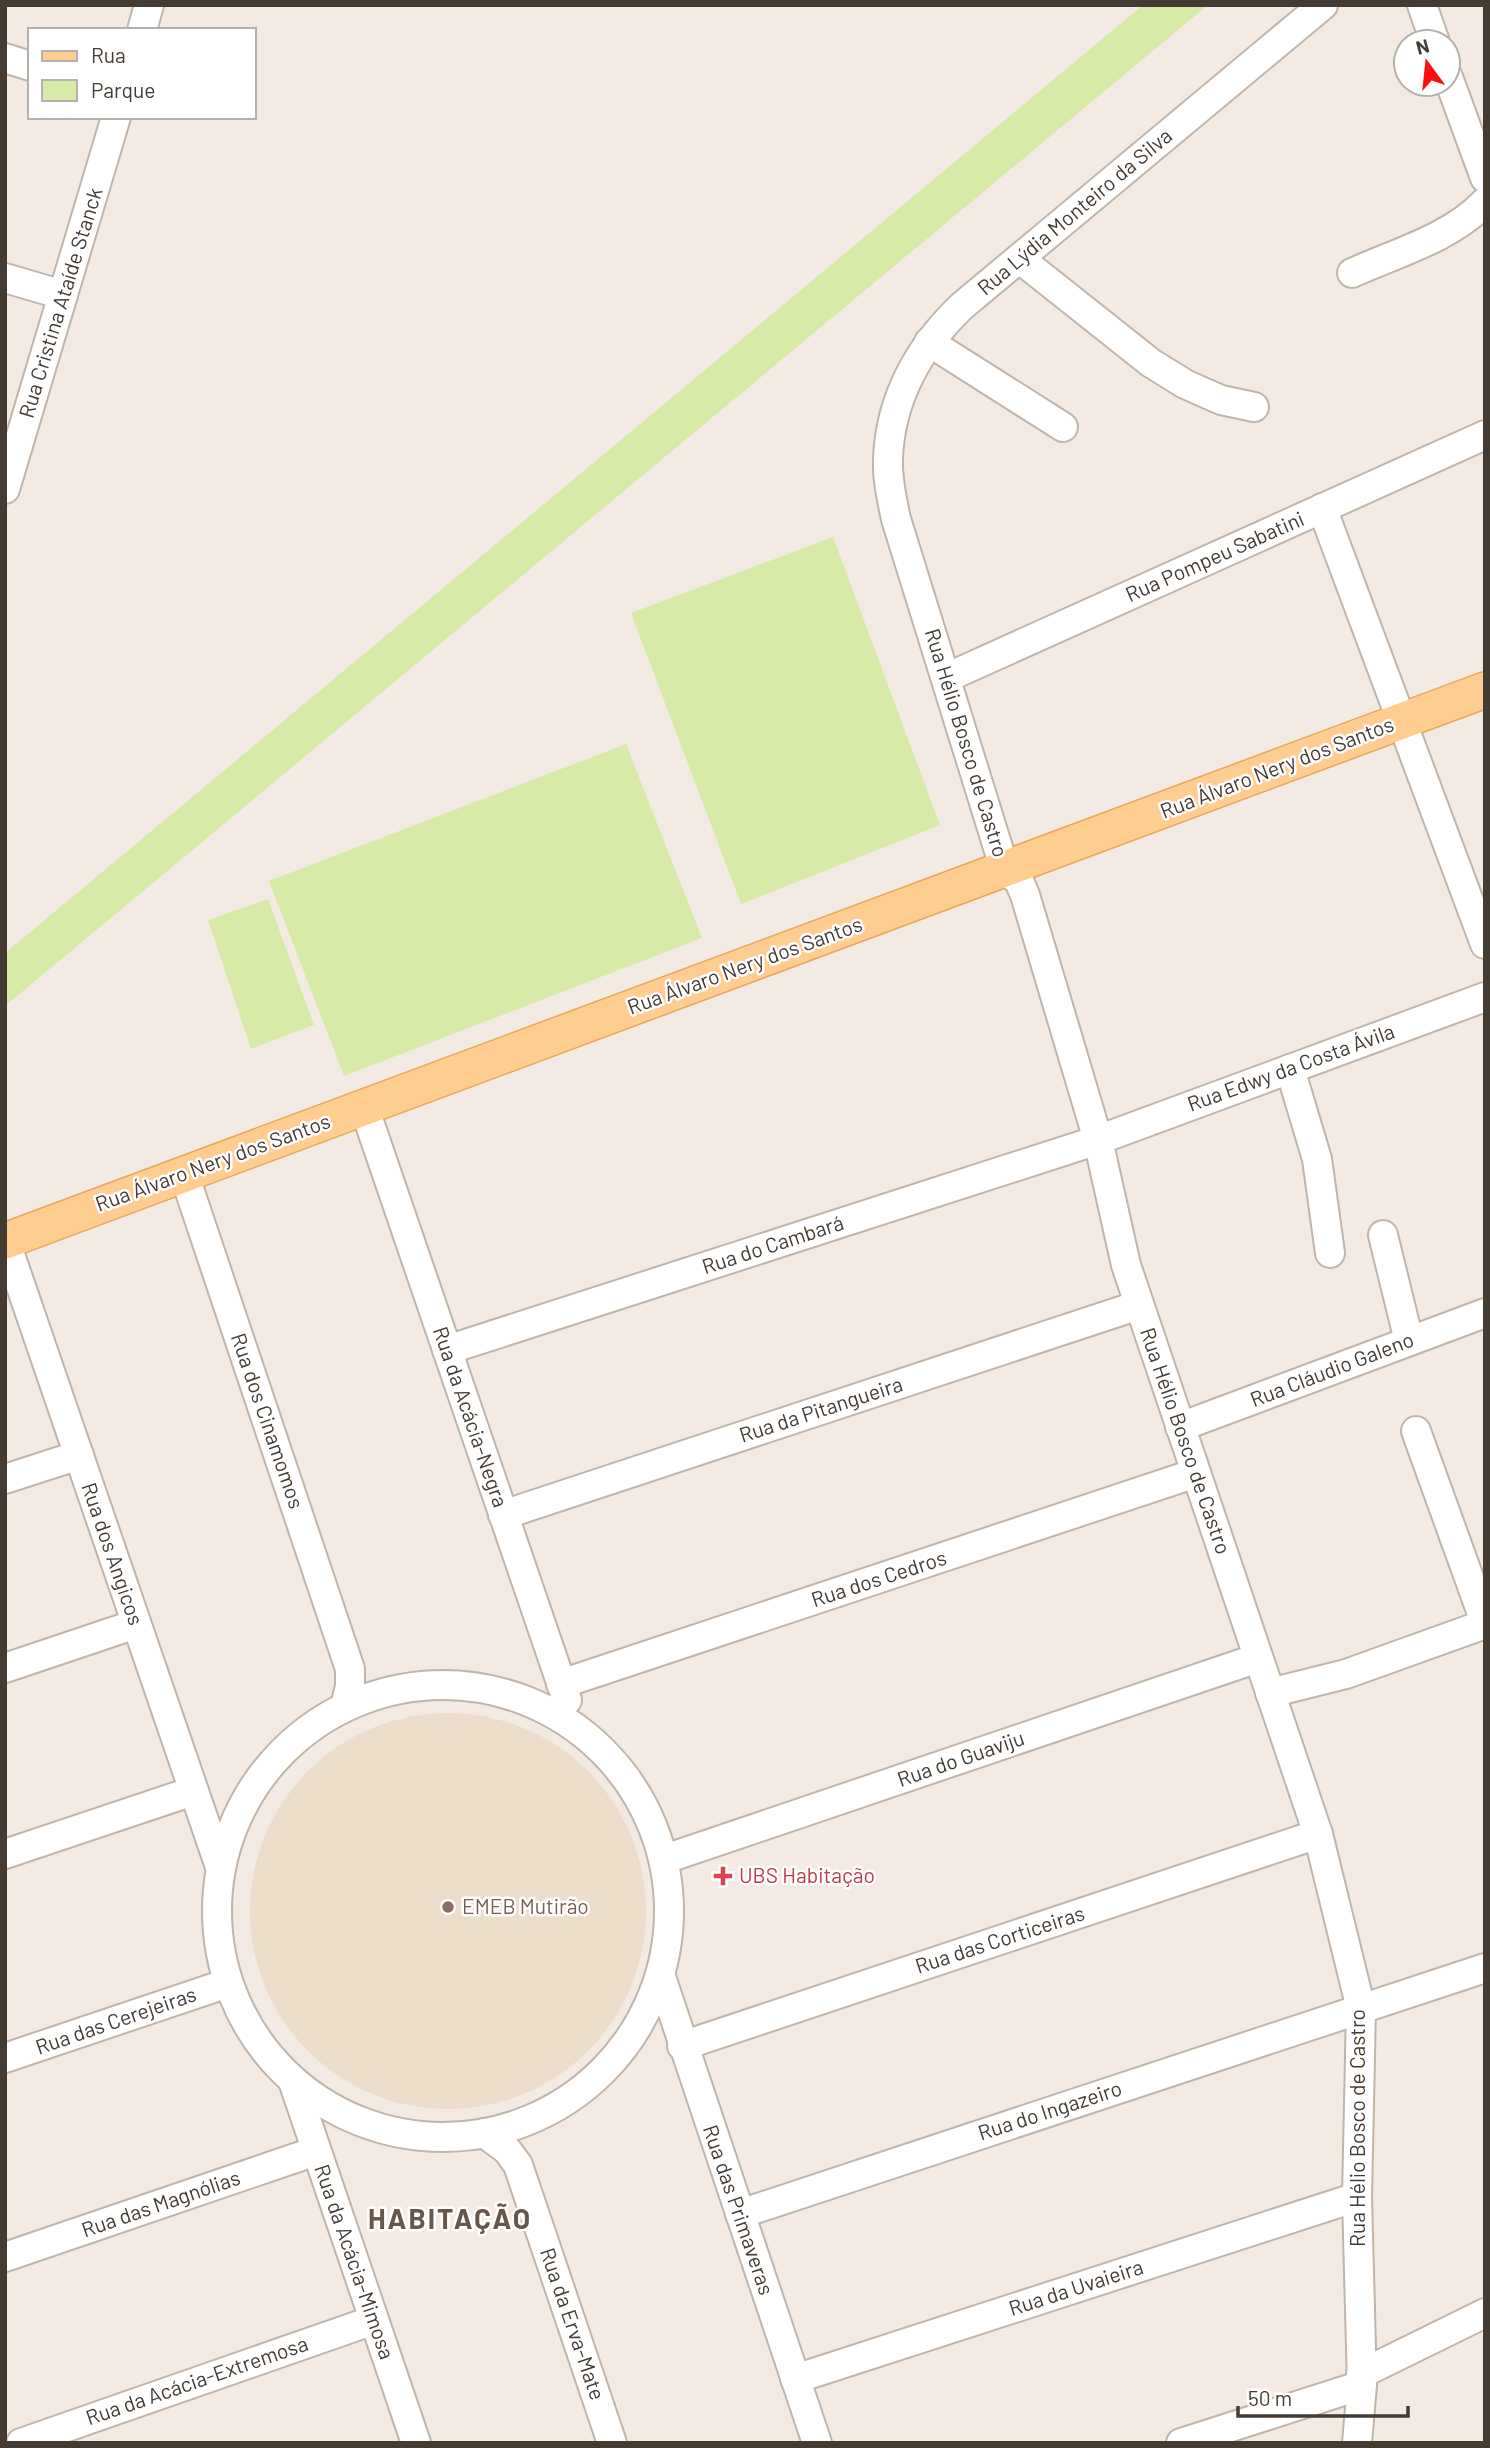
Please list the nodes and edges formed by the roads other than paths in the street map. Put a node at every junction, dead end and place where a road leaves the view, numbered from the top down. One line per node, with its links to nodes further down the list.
1 (149, 5): 4 (street)
2 (1323, 5): 12 (street, Rua Lýdia Monteiro da Silva)
3 (1422, 5): 5 (street)
4 (143, 28)
5 (1430, 28)
6 (5, 58): 7 (street)
7 (28, 65)
8 (1456, 98): 10 (street)
9 (115, 119): 15 (street, Rua Cristina Ataíde Stanck)
10 (1485, 178)
11 (1485, 202): 13 (street)
12 (1020, 259): 16 (street, Rua Lýdia Monteiro da Silva); 17 (street)
13 (1352, 273)
14 (5, 278): 15 (street)
15 (63, 295): 21 (street, Rua Cristina Ataíde Stanck)
16 (929, 342): 18 (street); 20 (street, Rua Lýdia Monteiro da Silva)
17 (1254, 407)
18 (1063, 427)
19 (1485, 435): 22 (street, Rua Pompeu Sabatini)
20 (888, 460): 23 (street, Rua Hélio Bosco de Castro)
21 (5, 489)
22 (1322, 509): 23 (street, Rua Pompeu Sabatini); 25 (street)
23 (946, 678): 26 (street, Rua Hélio Bosco de Castro)
24 (1485, 691): 25 (main road, Rua Álvaro Nery dos Santos)
25 (1401, 721): 26 (main road, Rua Álvaro Nery dos Santos); 27 (street)
26 (1005, 870): 30 (main road, Rua Álvaro Nery dos Santos); 31 (street, Rua Hélio Bosco de Castro)
27 (1485, 944)
28 (1485, 997): 29 (street, Rua Edwy da Costa Ávila)
29 (1290, 1069): 31 (street, Rua Edwy da Costa Ávila); 35 (street)
30 (364, 1107): 32 (main road, Rua Álvaro Nery dos Santos); 39 (street, Rua da Acácia-Negra)
31 (1098, 1140): 36 (street, Rua Hélio Bosco de Castro); 39 (street, Rua do Cambará)
32 (184, 1174): 34 (main road, Rua Álvaro Nery dos Santos); 50 (street, Rua dos Cinamomos)
33 (1382, 1235): 38 (street)
34 (5, 1240): 42 (street, Rua dos Angicos)
35 (1330, 1253)
36 (1139, 1306): 40 (street, Rua Hélio Bosco de Castro); 45 (street, Rua da Pitangueira)
37 (1485, 1313): 38 (street, Rua Cláudio Galeno)
38 (1409, 1341): 40 (street, Rua Cláudio Galeno)
39 (447, 1350): 45 (street, Rua da Acácia-Negra)
40 (1180, 1427): 43 (street, Rua Hélio Bosco de Castro)
41 (1416, 1431): 46 (street)
42 (79, 1455): 44 (street); 47 (street, Rua dos Angicos)
43 (1196, 1474): 48 (street, Rua Hélio Bosco de Castro); 51 (street, Rua dos Cedros)
44 (5, 1479)
45 (503, 1515): 51 (street, Rua da Acácia-Negra)
46 (1485, 1623): 53 (street)
47 (136, 1624): 49 (street); 56 (street, Rua dos Angicos)
48 (1258, 1658): 53 (street, Rua Hélio Bosco de Castro); 59 (street, Rua do Guaviju)
49 (5, 1668)
50 (350, 1669): 52 (street); 54 (street, Rua dos Cinamomos)
51 (561, 1684): 55 (street, Rua da Acácia-Negra)
52 (381, 1693): 54 (street); 55 (street)
53 (1270, 1693): 57 (street, Rua Hélio Bosco de Castro)
54 (345, 1707): 60 (street)
55 (575, 1726): 59 (street)
56 (193, 1791): 58 (street); 60 (street, Rua dos Angicos)
57 (1318, 1834): 64 (street, Rua Hélio Bosco de Castro); 65 (street, Rua das Corticeiras)
58 (5, 1854)
59 (665, 1859): 62 (street)
60 (220, 1867): 63 (street)
61 (1485, 1968): 64 (street, Rua do Ingazeiro)
62 (660, 1977): 65 (street, Rua das Primaveras); 68 (street)
63 (228, 1983): 66 (street, Rua das Cerejeiras); 67 (street)
64 (1361, 2009): 72 (street, Rua Hélio Bosco de Castro); 73 (street, Rua do Ingazeiro)
65 (682, 2046): 73 (street, Rua das Primaveras)
66 (5, 2058)
67 (293, 2081): 69 (street); 70 (street, Rua da Acácia-Mimosa)
68 (527, 2121): 69 (street); 71 (street, Rua da Erva-Mate)
69 (484, 2133): 71 (street, Rua da Erva-Mate)
70 (316, 2151): 74 (street, Rua das Magnólias); 76 (street, Rua da Acácia-Mimosa)
71 (518, 2165): 81 (street, Rua da Erva-Mate)
72 (1357, 2197): 77 (street, Rua da Uvaieira); 78 (street, Rua Hélio Bosco de Castro)
73 (740, 2214): 77 (street, Rua das Primaveras)
74 (5, 2257)
75 (1485, 2313): 78 (street)
76 (374, 2320): 79 (street, Rua da Acácia-Extremosa); 80 (street, Rua da Acácia-Mimosa)
77 (795, 2379): 82 (street, Rua das Primaveras)
78 (1362, 2379): 83 (street); 84 (street, Rua Hélio Bosco de Castro)
79 (21, 2443)
80 (416, 2443)
81 (612, 2443)
82 (817, 2443)
83 (1181, 2443)
84 (1357, 2443)

